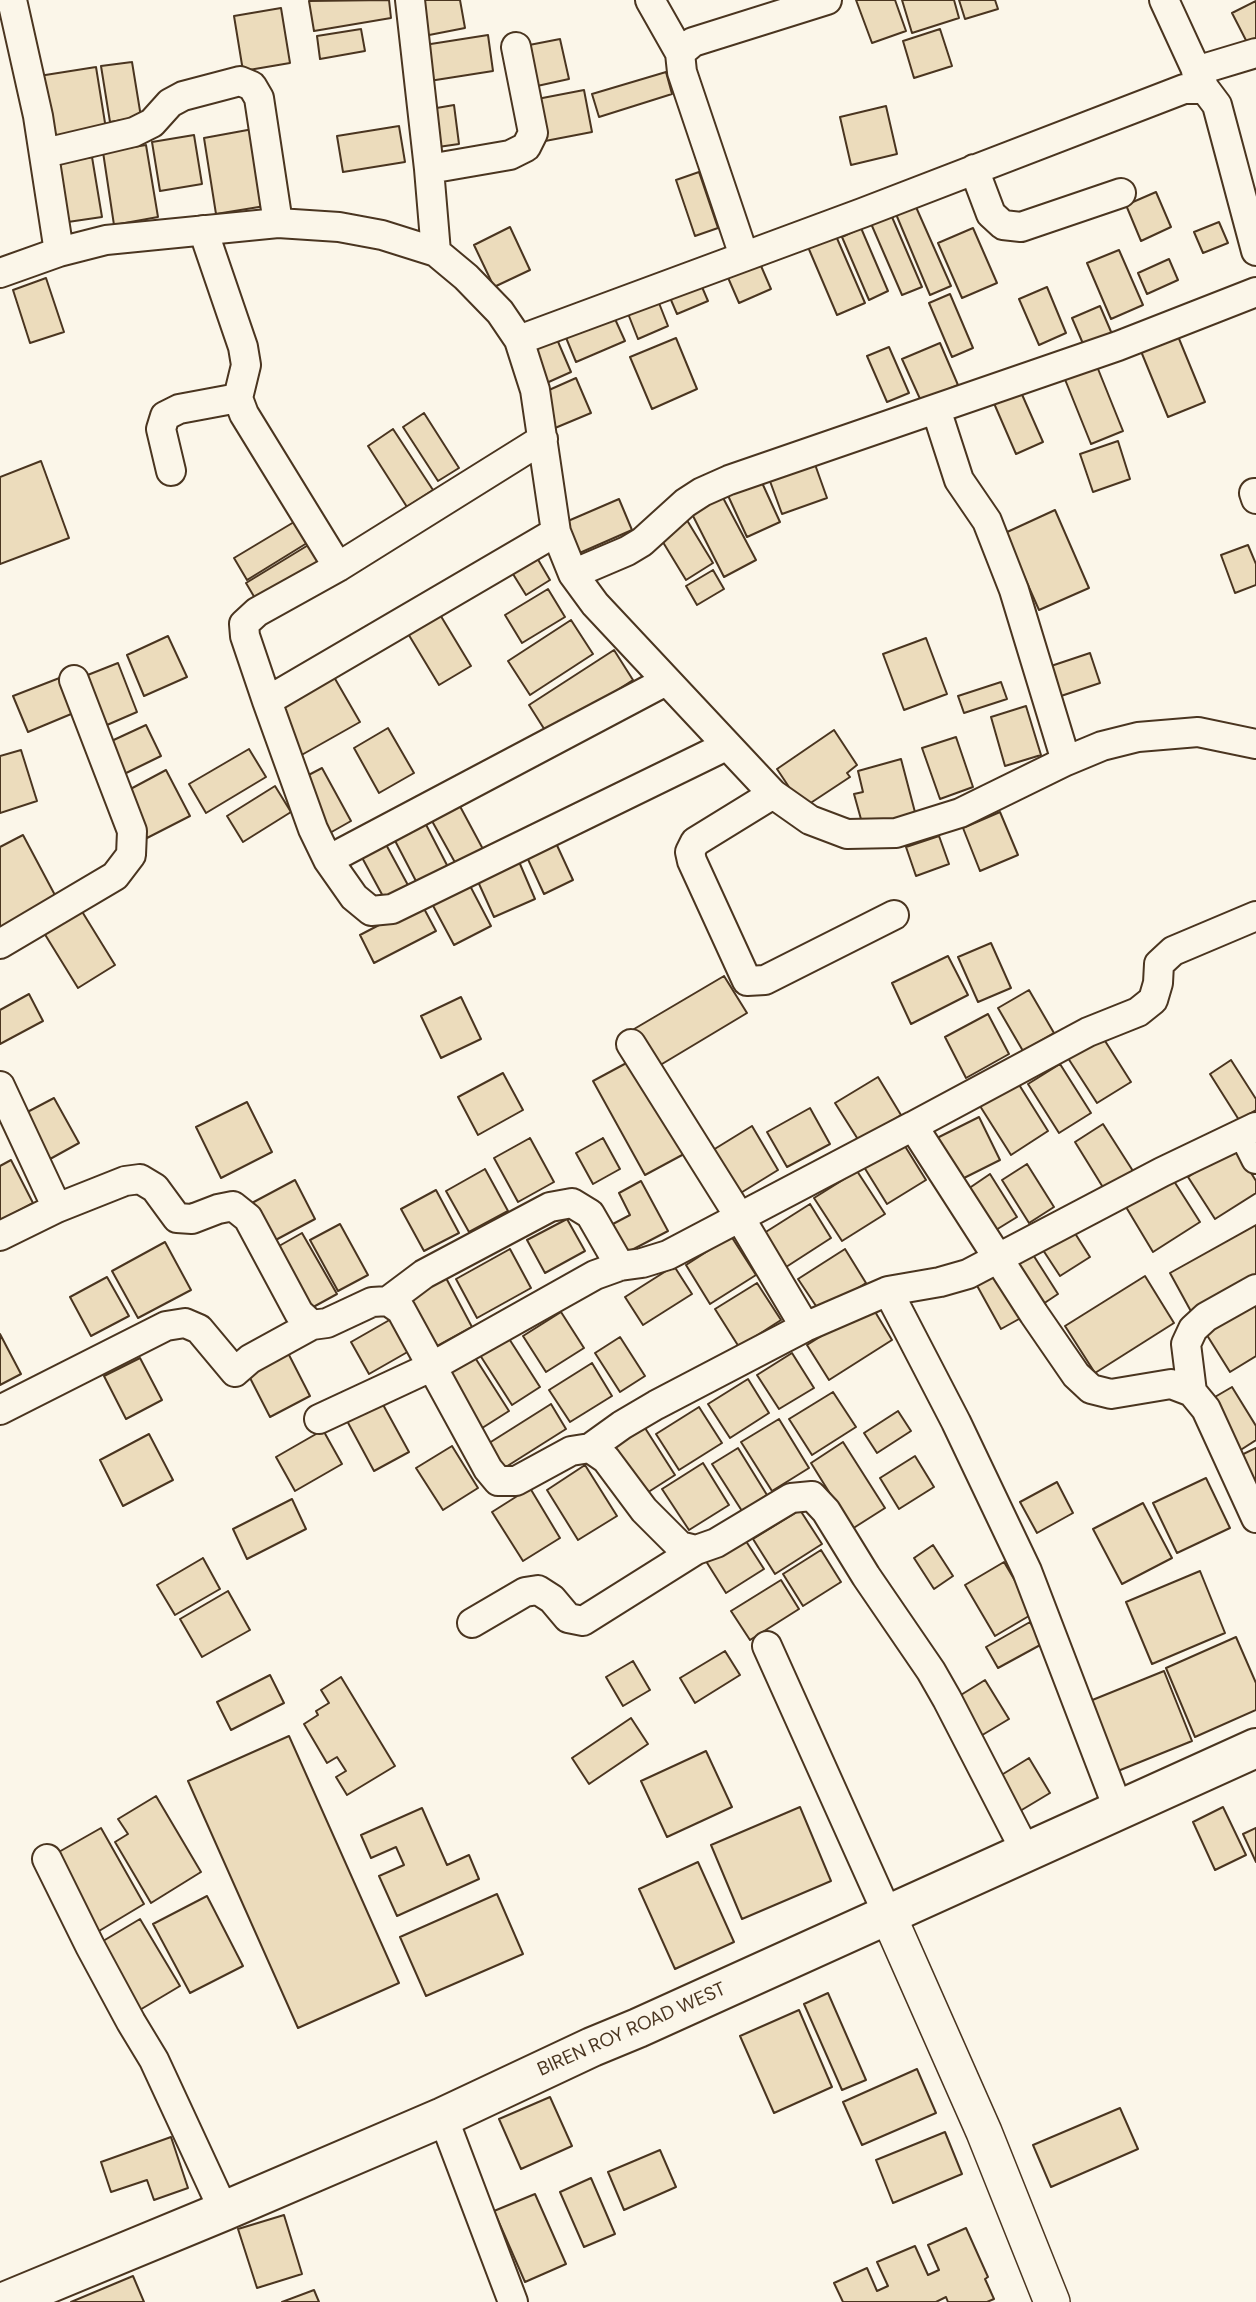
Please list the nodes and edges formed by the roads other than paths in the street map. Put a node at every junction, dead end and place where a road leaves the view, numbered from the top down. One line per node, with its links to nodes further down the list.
1 (12, 0): 10 (street)
2 (410, 0): 11 (street)
3 (650, 0): 7 (street)
4 (827, 0): 7 (street)
5 (1164, 0): 9 (street)
6 (516, 47): 11 (street)
7 (680, 53): 19 (street)
8 (1256, 53): 9 (street)
9 (1201, 80): 12 (street); 16 (street)
10 (45, 153): 14 (street); 17 (street)
11 (429, 169): 18 (street)
12 (974, 169): 13 (street); 19 (street)
13 (1121, 193)
14 (278, 223): 15 (street); 18 (street)
15 (203, 230): 17 (street); 23 (street)
16 (1256, 251)
17 (59, 252): 20 (street)
18 (436, 253): 22 (street)
19 (744, 256): 22 (street)
20 (2, 268)
21 (1256, 292): 24 (street)
22 (519, 340): 25 (street)
23 (238, 398): 26 (street); 28 (street)
24 (936, 409): 29 (street); 35 (street)
25 (543, 439): 27 (street); 28 (street)
26 (171, 471)
27 (556, 532): 29 (street); 32 (street)
28 (338, 567): 32 (street)
29 (573, 574): 31 (street)
30 (74, 680): 40 (street)
31 (666, 681): 34 (street); 37 (street)
32 (267, 701): 37 (street)
33 (1256, 744): 35 (street)
34 (726, 746): 36 (street); 37 (street)
35 (1066, 761): 36 (street)
36 (773, 794): 38 (street)
37 (328, 860)
38 (894, 915)
39 (1256, 916): 43 (street)
40 (0, 944)
41 (631, 1044): 47 (street)
42 (0, 1086): 46 (street)
43 (913, 1126): 47 (street); 49 (street)
44 (1249, 1130): 45 (street); 49 (street)
45 (1256, 1159)
46 (57, 1208): 48 (street); 54 (street)
47 (739, 1216): 50 (street); 55 (street)
48 (0, 1236)
49 (999, 1259): 52 (street); 57 (street)
50 (620, 1266): 53 (street); 56 (street)
51 (1256, 1289): 57 (street)
52 (888, 1291): 55 (street); 66 (street)
53 (388, 1301): 54 (street); 56 (street)
54 (312, 1325): 58 (street)
55 (805, 1327): 60 (street)
56 (433, 1366): 59 (street); 60 (street)
57 (1192, 1392): 61 (street)
58 (0, 1410)
59 (319, 1419)
60 (590, 1448): 62 (street)
61 (1256, 1518)
62 (696, 1550): 63 (street); 67 (street)
63 (472, 1623)
64 (767, 1646): 69 (street)
65 (1256, 1748): 66 (main road, BIREN ROY ROAD WEST)
66 (1119, 1811): 67 (main road, BIREN ROY ROAD WEST)
67 (1026, 1852): 69 (main road, BIREN ROY ROAD WEST)
68 (47, 1858): 71 (street)
69 (888, 1915): 70 (main road, BIREN ROY ROAD WEST); 73 (street)
70 (443, 2116): 71 (main road, BIREN ROY ROAD WEST); 74 (street)
71 (224, 2211): 72 (main road, BIREN ROY ROAD WEST)
72 (24, 2298)
73 (1044, 2299)
74 (513, 2302)

